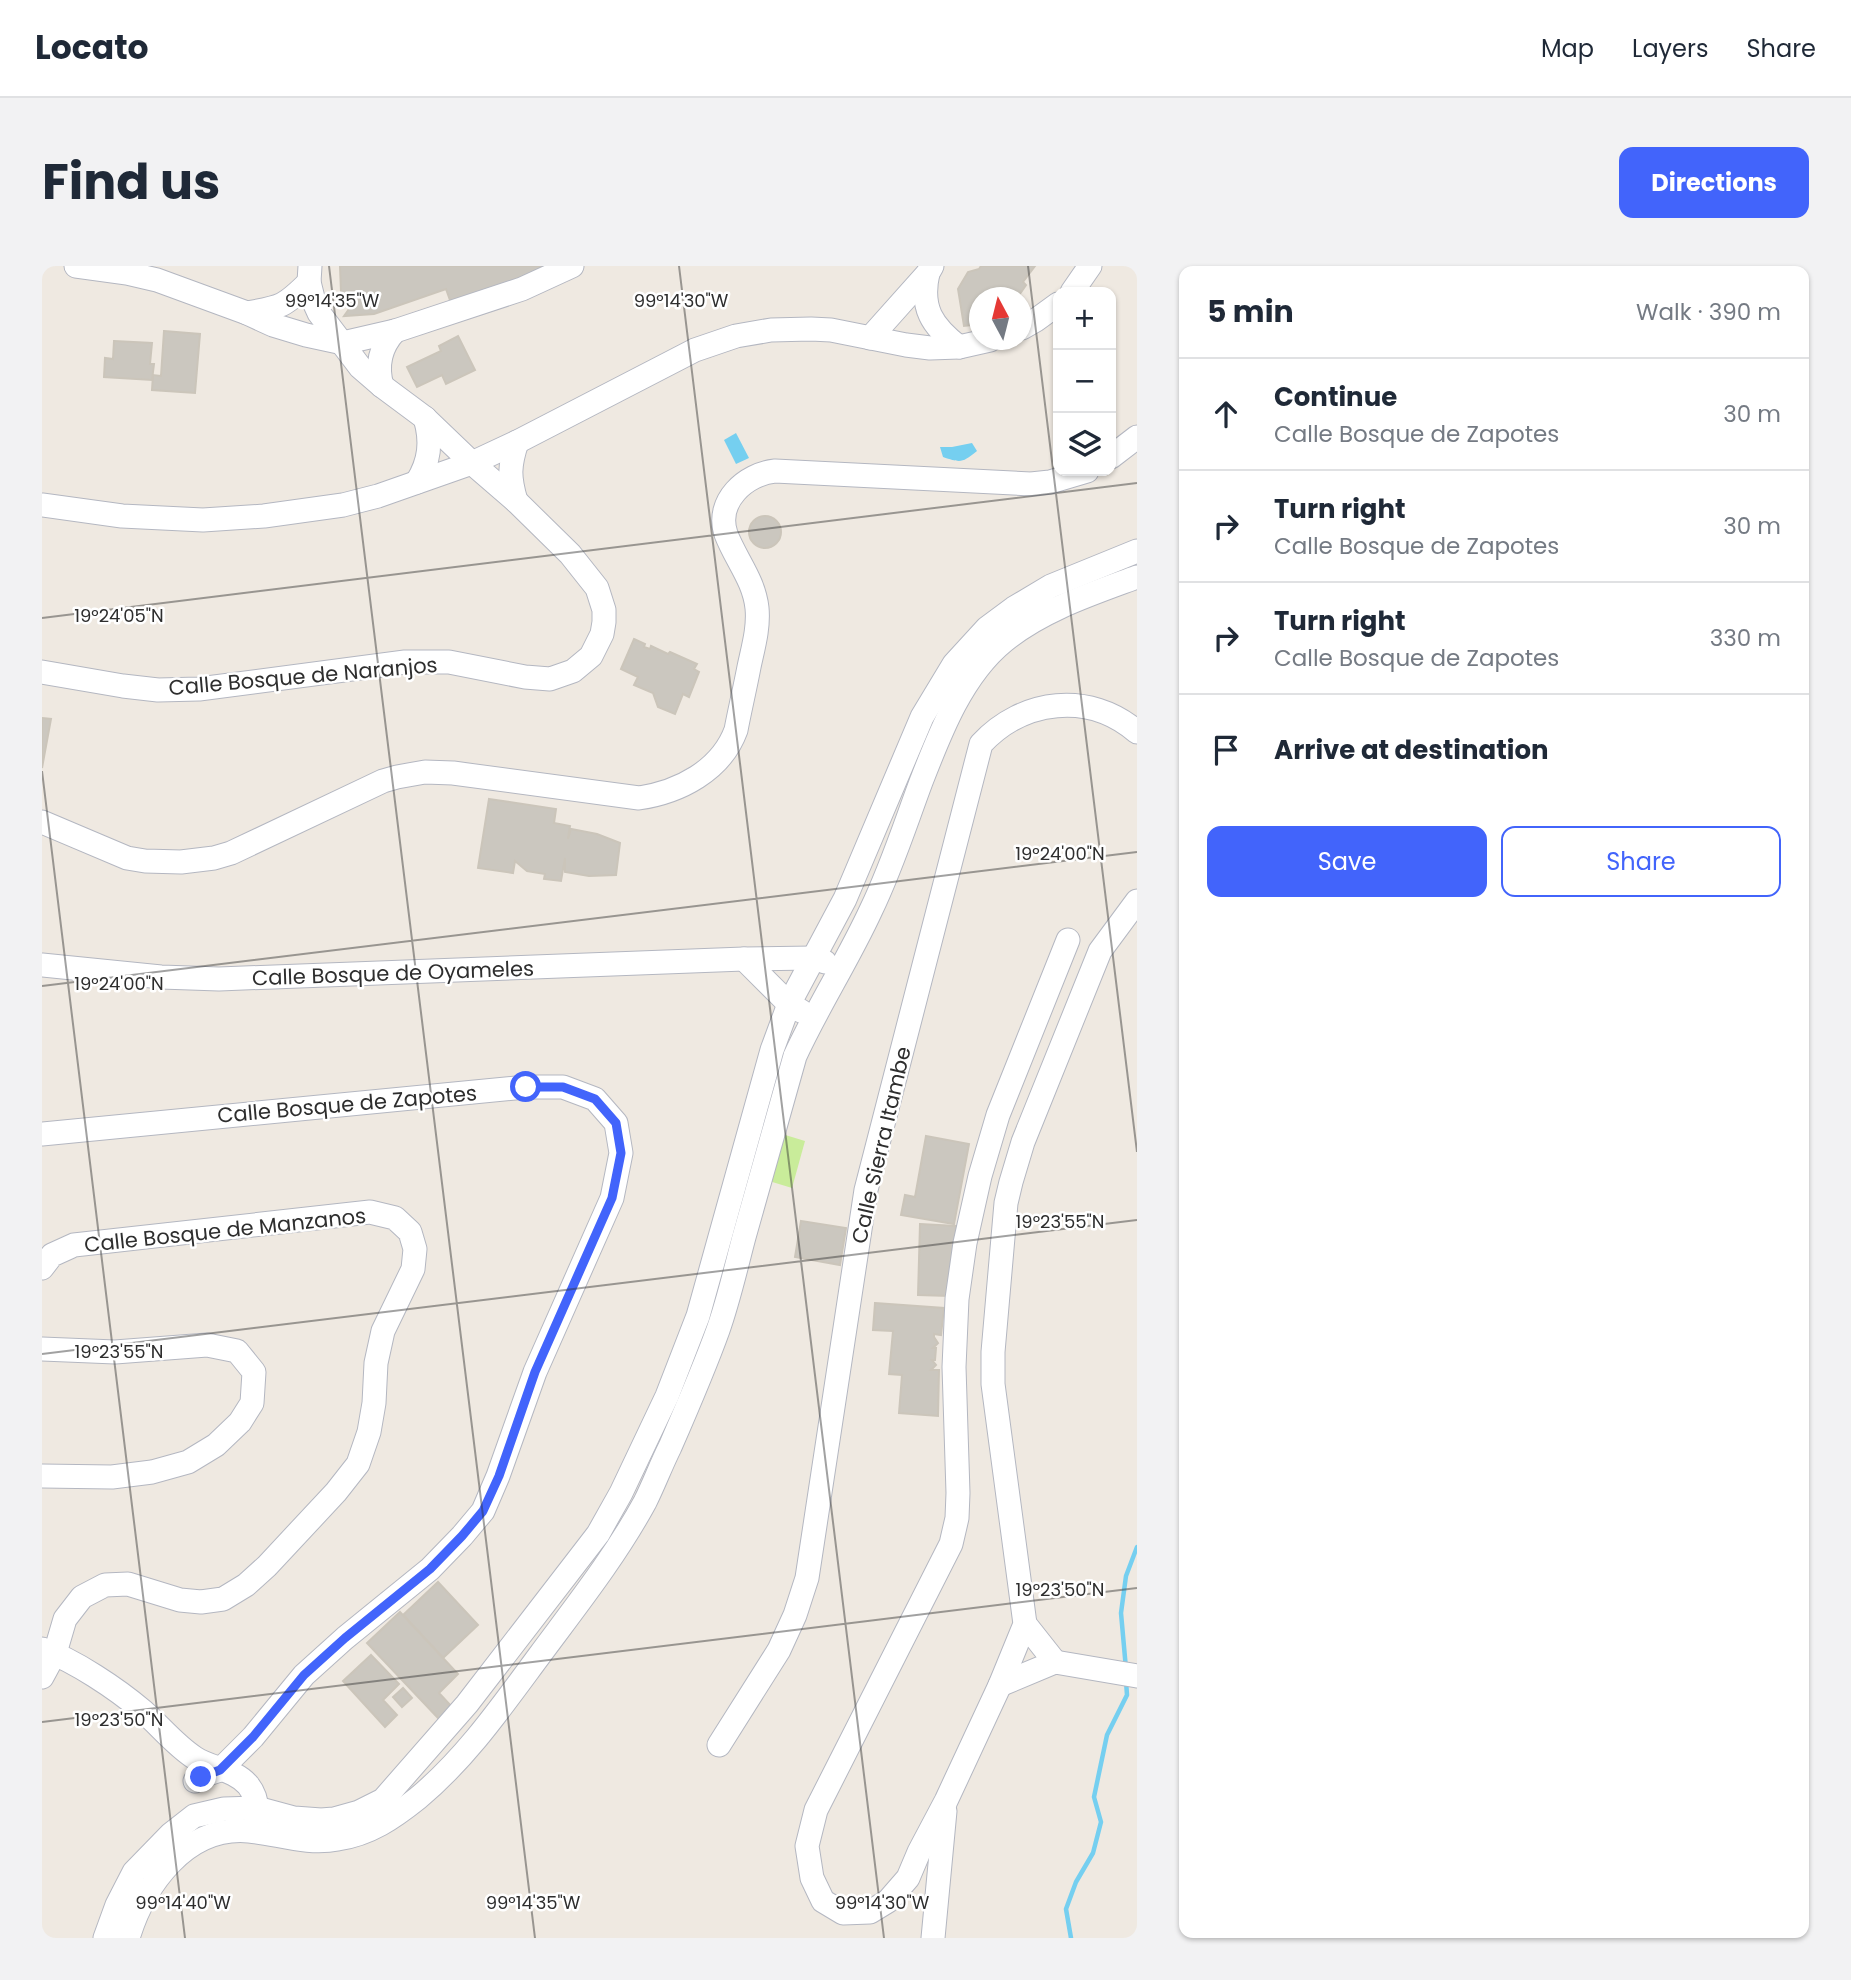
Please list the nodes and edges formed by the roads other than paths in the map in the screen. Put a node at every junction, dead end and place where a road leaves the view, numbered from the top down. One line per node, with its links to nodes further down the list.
1 (76, 266): 8 (street)
2 (572, 266): 10 (street)
3 (1090, 266): 6 (street)
4 (930, 270): 11 (street); 14 (street)
5 (310, 274): 8 (street); 12 (street, Calle Bosque de Naranjos)
6 (1075, 287)
7 (1053, 308): 9 (street)
8 (247, 313): 12 (street)
9 (1032, 322)
10 (395, 331): 12 (street); 15 (street)
11 (870, 338): 14 (street); 18 (street)
12 (343, 343): 15 (street, Calle Bosque de Naranjos)
13 (969, 344): 14 (street)
14 (959, 346)
15 (382, 386): 16 (street, Calle Bosque de Naranjos)
16 (425, 418): 20 (street, Calle Bosque de Naranjos); 22 (street)
17 (1137, 437): 19 (street)
18 (517, 442): 20 (street); 23 (street)
19 (1116, 453)
20 (472, 463): 22 (street); 23 (street, Calle Bosque de Naranjos)
21 (1072, 476): 29 (street)
22 (417, 482): 24 (street)
23 (516, 501): 27 (street, Calle Bosque de Naranjos)
24 (42, 505)
25 (1137, 551): 32 (street)
26 (1137, 577): 35 (street)
27 (42, 673)
28 (1137, 732): 50 (street, Calle Sierra Itambe)
29 (42, 822)
30 (1137, 901): 42 (street)
31 (1068, 940): 54 (street)
32 (814, 958): 33 (street, Calle Bosque de Oyameles); 35 (street); 36 (street)
33 (744, 959): 34 (street, Calle Bosque de Oyameles); 36 (street)
34 (42, 965)
35 (841, 968): 37 (street)
36 (789, 1004): 37 (street); 55 (street)
37 (812, 1018): 57 (street)
38 (42, 1134): 48 (street, Calle Bosque de Zapotes)
39 (42, 1268): 43 (street, Calle Bosque de Manzanos)
40 (42, 1349): 41 (street)
41 (42, 1476)
42 (1025, 1624): 44 (street); 47 (street)
43 (48, 1651): 46 (street, Calle Bosque de Manzanos); 49 (street)
44 (1055, 1662): 45 (street); 47 (street)
45 (1137, 1676)
46 (42, 1677)
47 (1000, 1685): 54 (street)
48 (253, 1737): 51 (street, Calle Bosque de Zapotes); 52 (street, Calle Bosque de Zapotes)
49 (173, 1739): 51 (street); 53 (street)
50 (719, 1745)
51 (220, 1770): 52 (street); 53 (street, Calle Bosque de Zapotes)
52 (242, 1779): 55 (street)
53 (195, 1781): 56 (street)
54 (946, 1801): 61 (street)
55 (257, 1808): 56 (street); 57 (street)
56 (194, 1816): 58 (street); 59 (street)
57 (251, 1831): 58 (street)
58 (207, 1837): 60 (street)
59 (106, 1938)
60 (128, 1938)
61 (933, 1938)

